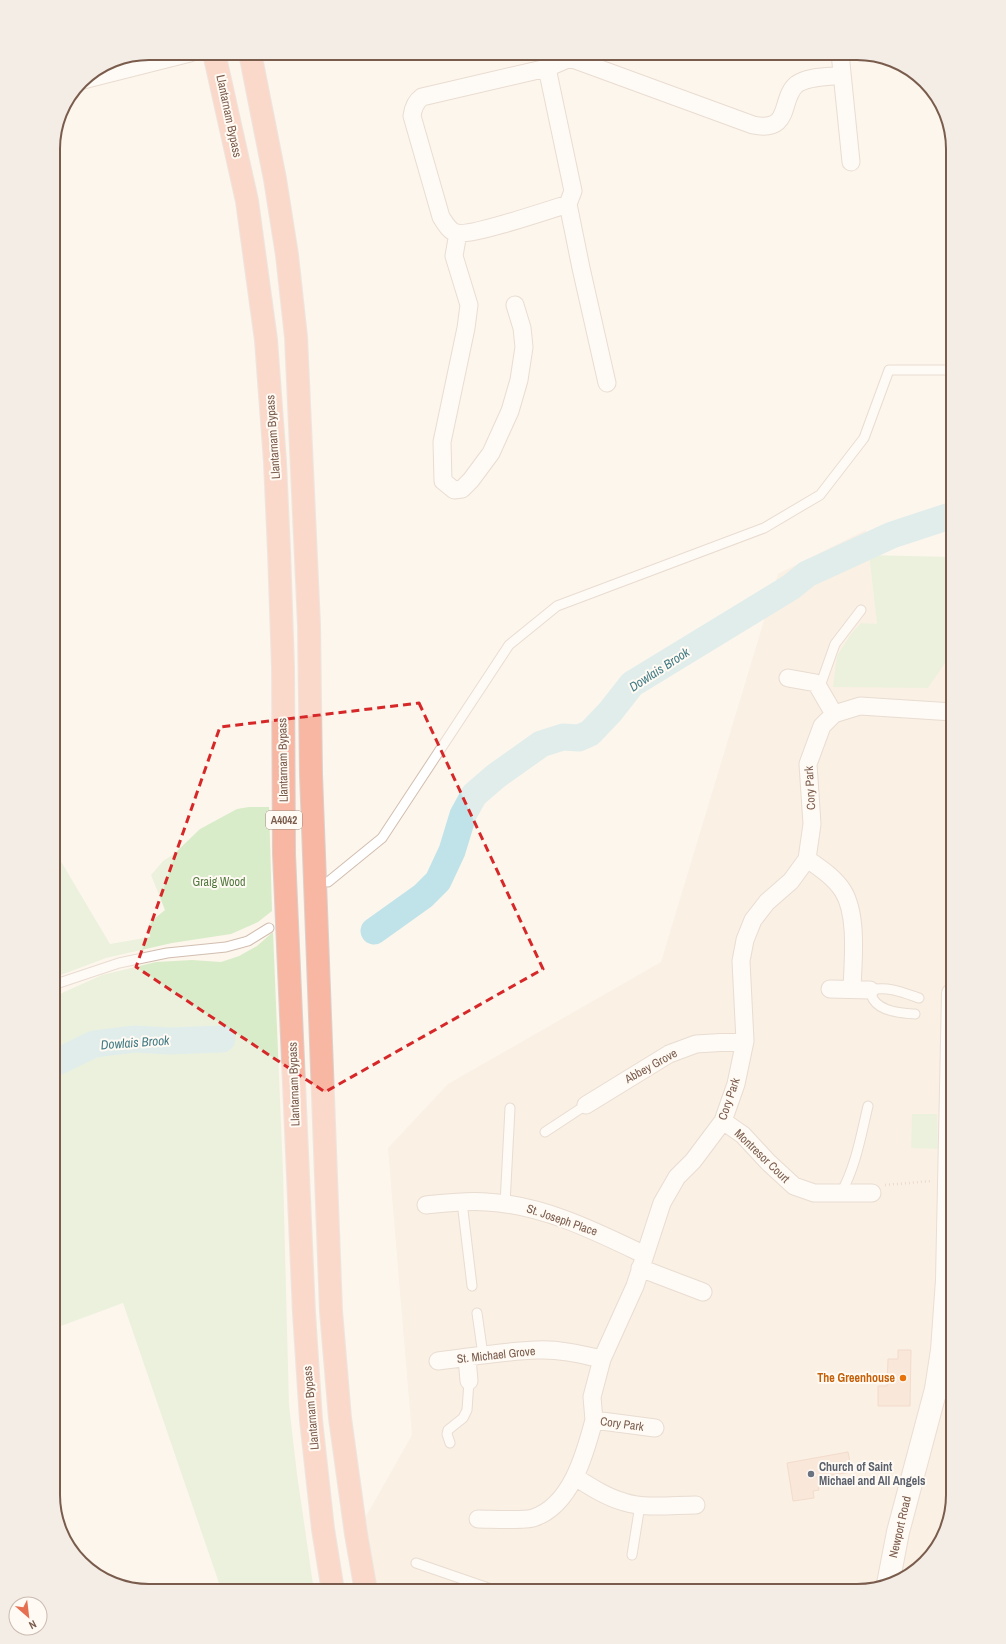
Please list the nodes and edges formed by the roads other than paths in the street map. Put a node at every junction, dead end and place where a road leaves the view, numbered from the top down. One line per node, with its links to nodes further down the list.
1 (162, 60): 9 (street)
2 (216, 60): 61 (highway, Llantarnam Bypass / A4042)
3 (251, 60): 62 (highway, A4042)
4 (561, 60): 7 (street)
5 (581, 60): 8 (street)
6 (841, 60): 8 (street)
7 (547, 68): 11 (street); 12 (street)
8 (842, 75): 10 (street)
9 (98, 76)
10 (851, 162)
11 (568, 204): 12 (street); 15 (street)
12 (458, 233): 13 (street)
13 (515, 305)
14 (946, 370): 22 (lane)
15 (607, 383)
16 (861, 610): 18 (lane)
17 (788, 678): 18 (street)
18 (819, 689): 20 (street)
19 (946, 712): 20 (street)
20 (834, 714): 21 (street, Cory Park)
21 (807, 858): 25 (street); 30 (street, Cory Park)
22 (328, 882)
23 (269, 928): 24 (lane)
24 (60, 983)
25 (852, 988): 26 (street); 27 (street)
26 (830, 989)
27 (870, 990): 28 (lane); 29 (lane)
28 (919, 998)
29 (914, 1014)
30 (744, 1041): 31 (street, Abbey Grove); 34 (street, Cory Park)
31 (586, 1105): 35 (lane)
32 (868, 1106): 36 (lane)
33 (510, 1108): 39 (lane)
34 (723, 1121): 36 (street, Montresor Court); 41 (street, Cory Park)
35 (545, 1132)
36 (841, 1193): 37 (street, Montresor Court)
37 (872, 1193)
38 (462, 1202): 39 (street, St. Joseph Place); 40 (street, St. Joseph Place); 42 (lane)
39 (505, 1204): 41 (street, St. Joseph Place)
40 (426, 1205)
41 (642, 1261): 43 (street, St. Joseph Place); 47 (street, Cory Park)
42 (472, 1286)
43 (702, 1292)
44 (477, 1313): 46 (lane)
45 (946, 1329): 50 (street, Newport Road)
46 (475, 1356): 47 (street, St. Michael Grove); 48 (street, St. Michael Grove); 49 (street)
47 (602, 1358): 51 (street, Cory Park)
48 (438, 1361)
49 (468, 1381): 53 (lane)
50 (944, 1390): 60 (street, Newport Road)
51 (594, 1420): 52 (street, Cory Park); 54 (street)
52 (656, 1428)
53 (450, 1443)
54 (575, 1477): 55 (street); 57 (street)
55 (640, 1504): 56 (street); 58 (lane)
56 (696, 1504)
57 (478, 1519)
58 (632, 1555)
59 (416, 1562): 63 (lane)
60 (889, 1578)
61 (332, 1584)
62 (365, 1584)
63 (477, 1584)

